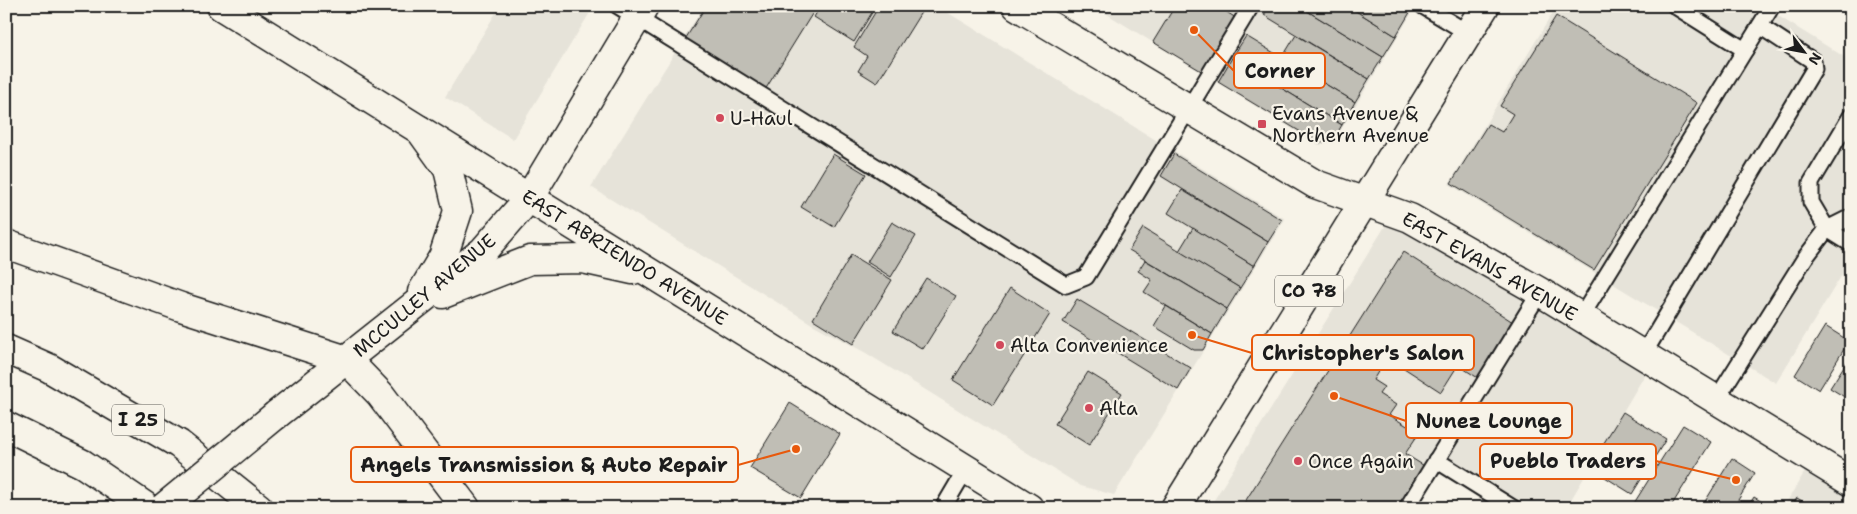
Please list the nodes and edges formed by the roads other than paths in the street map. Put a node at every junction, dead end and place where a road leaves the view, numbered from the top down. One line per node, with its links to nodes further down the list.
1 (221, 6): 14 (main road, EAST ABRIENDO AVENUE)
2 (1017, 6): 12 (main road, EAST EVANS AVENUE)
3 (1251, 6): 12 (lane)
4 (1423, 6): 10 (lane)
5 (1485, 6): 10 (main road, CO 78)
6 (1675, 6): 11 (lane)
7 (1772, 6): 9 (lane)
8 (633, 10): 12 (lane); 15 (main road, MCCULLEY AVENUE)
9 (1760, 26): 11 (lane); 26 (lane)
10 (1468, 33): 16 (main road, CO 78)
11 (1745, 50): 24 (lane)
12 (1190, 109): 16 (main road, EAST EVANS AVENUE)
13 (1851, 116): 18 (lane)
14 (420, 130): 15 (main road, EAST ABRIENDO AVENUE); 23 (main road)
15 (529, 198): 21 (main road, EAST ABRIENDO AVENUE); 23 (main road, MCCULLEY AVENUE)
16 (1366, 202): 22 (main road, EAST EVANS AVENUE); 39 (main road, CO 78)
17 (1851, 217): 18 (lane)
18 (1827, 229): 20 (lane); 28 (lane)
19 (6, 244): 27 (main road)
20 (1851, 244)
21 (652, 274): 23 (main road); 31 (main road, EAST ABRIENDO AVENUE)
22 (1540, 292): 24 (main road, EAST EVANS AVENUE); 30 (lane)
23 (414, 306): 27 (main road, MCCULLEY AVENUE)
24 (1581, 317): 26 (main road, EAST EVANS AVENUE)
25 (6, 350): 35 (main road, I 25)
26 (1643, 355): 28 (main road, EAST EVANS AVENUE)
27 (347, 360): 34 (main road, MCCULLEY AVENUE, bridge); 36 (main road)
28 (1716, 400): 32 (main road, EAST EVANS AVENUE)
29 (6, 426): 33 (main road)
30 (1436, 460): 40 (lane); 41 (lane)
31 (966, 469): 37 (lane); 38 (main road, EAST ABRIENDO AVENUE)
32 (1851, 482)
33 (148, 508)
34 (163, 508)
35 (259, 508)
36 (466, 508)
37 (943, 508)
38 (1029, 508)
39 (1176, 508)
40 (1407, 508)
41 (1513, 508)

